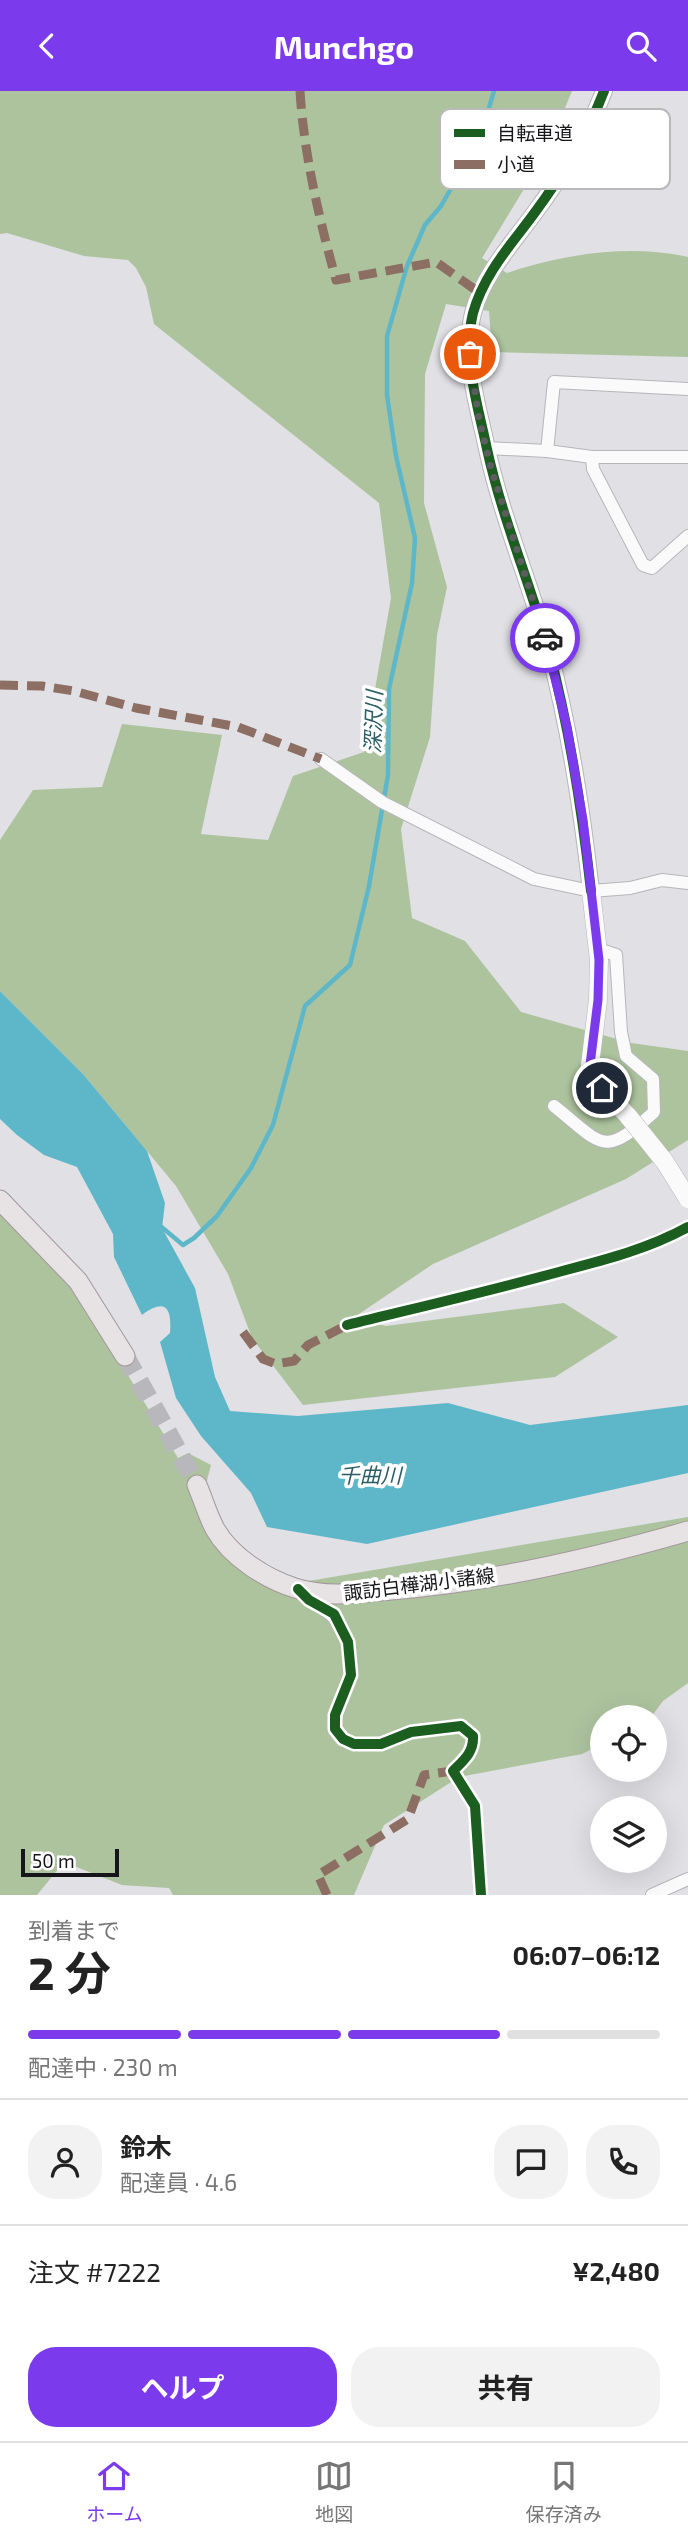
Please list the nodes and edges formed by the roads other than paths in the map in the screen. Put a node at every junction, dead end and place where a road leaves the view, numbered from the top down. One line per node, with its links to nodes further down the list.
1 (604, 91): 2 (street)
2 (597, 109)
3 (550, 189): 5 (street)
4 (688, 389): 6 (street)
5 (487, 448): 6 (street); 12 (street)
6 (547, 451): 7 (street)
7 (592, 457): 8 (street); 9 (street)
8 (688, 457)
9 (688, 536)
10 (321, 759): 12 (street)
11 (688, 883): 12 (street)
12 (591, 891): 13 (main road)
13 (598, 949): 14 (street); 15 (main road, bridge)
14 (554, 1106)
15 (688, 1199)
16 (0, 1200): 19 (main road)
17 (688, 1227): 18 (street)
18 (346, 1325)
19 (125, 1356)
20 (197, 1485): 22 (main road, 諏訪白樺湖小諸線)
21 (688, 1531): 22 (main road, 諏訪白樺湖小諸線)
22 (298, 1589): 24 (street)
23 (688, 1879): 25 (street)
24 (481, 1895)
25 (652, 1895)

